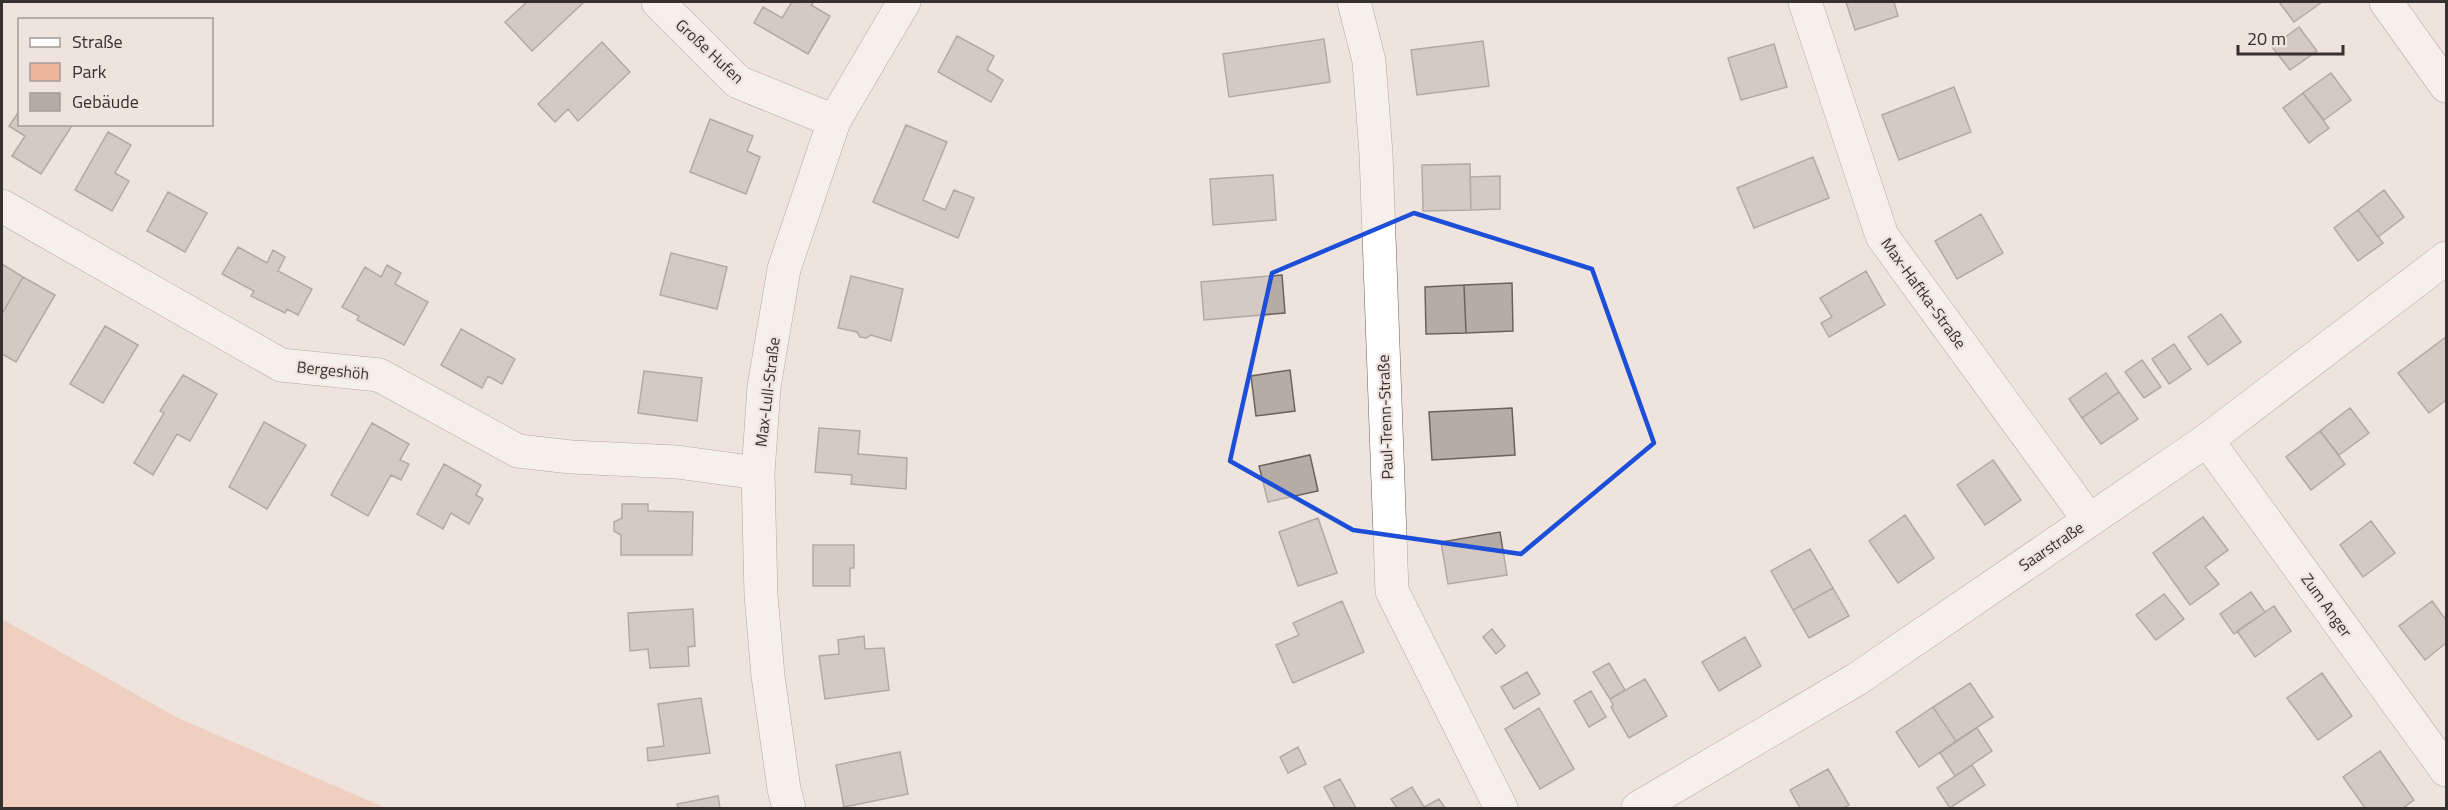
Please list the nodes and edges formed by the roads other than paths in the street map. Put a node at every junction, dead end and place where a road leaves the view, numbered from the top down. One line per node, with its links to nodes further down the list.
1 (658, 2): 7 (street, Große Hufen)
2 (904, 2): 7 (street, Max-Lull-Straße)
3 (1354, 2): 15 (street, Paul-Trenn-Straße)
4 (1805, 2): 12 (street, Max-Haftka-Straße)
5 (2386, 2): 6 (street)
6 (2446, 87)
7 (834, 121): 11 (street, Max-Lull-Straße)
8 (2, 206): 11 (street, Bergeshöh)
9 (2446, 258): 10 (street, Saarstraße)
10 (2206, 440): 12 (street, Saarstraße); 13 (street, Zum Anger)
11 (758, 473): 14 (street, Max-Lull-Straße)
12 (2090, 520): 16 (street, Saarstraße)
13 (2446, 770)
14 (789, 808)
15 (1501, 808)
16 (1638, 808)

